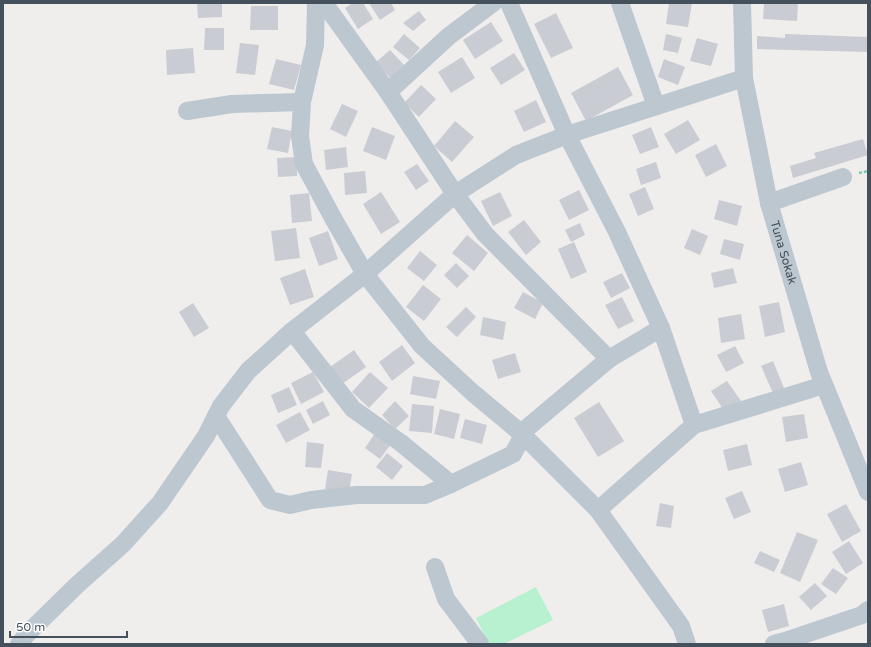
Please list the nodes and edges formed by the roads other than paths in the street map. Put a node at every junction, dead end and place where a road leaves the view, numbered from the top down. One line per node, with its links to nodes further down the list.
1 (316, 3): 9 (street)
2 (324, 3): 8 (street)
3 (493, 3): 8 (street)
4 (509, 3): 12 (street)
5 (620, 3): 10 (street)
6 (742, 3): 7 (street, Tuna Sokak)
7 (744, 78): 10 (street); 15 (street, Tuna Sokak)
8 (388, 92): 14 (street)
9 (302, 102): 11 (street); 16 (street)
10 (656, 106): 12 (street)
11 (186, 111)
12 (568, 135): 14 (street); 17 (street)
13 (843, 177): 15 (street)
14 (455, 194): 16 (street); 19 (street)
15 (769, 203): 20 (street, Tuna Sokak)
16 (365, 274): 18 (street); 23 (street)
17 (661, 328): 19 (street); 22 (street)
18 (292, 332): 21 (street); 24 (street)
19 (609, 359): 23 (street)
20 (824, 384): 22 (street); 25 (street, Tuna Sokak)
21 (216, 416): 24 (street); 29 (street)
22 (694, 425): 26 (street)
23 (522, 434): 24 (street); 26 (street)
24 (451, 484)
25 (868, 492)
26 (598, 510): 31 (street)
27 (435, 567): 30 (street)
28 (868, 610): 32 (street)
29 (19, 644)
30 (480, 644)
31 (687, 644)
32 (774, 644)

